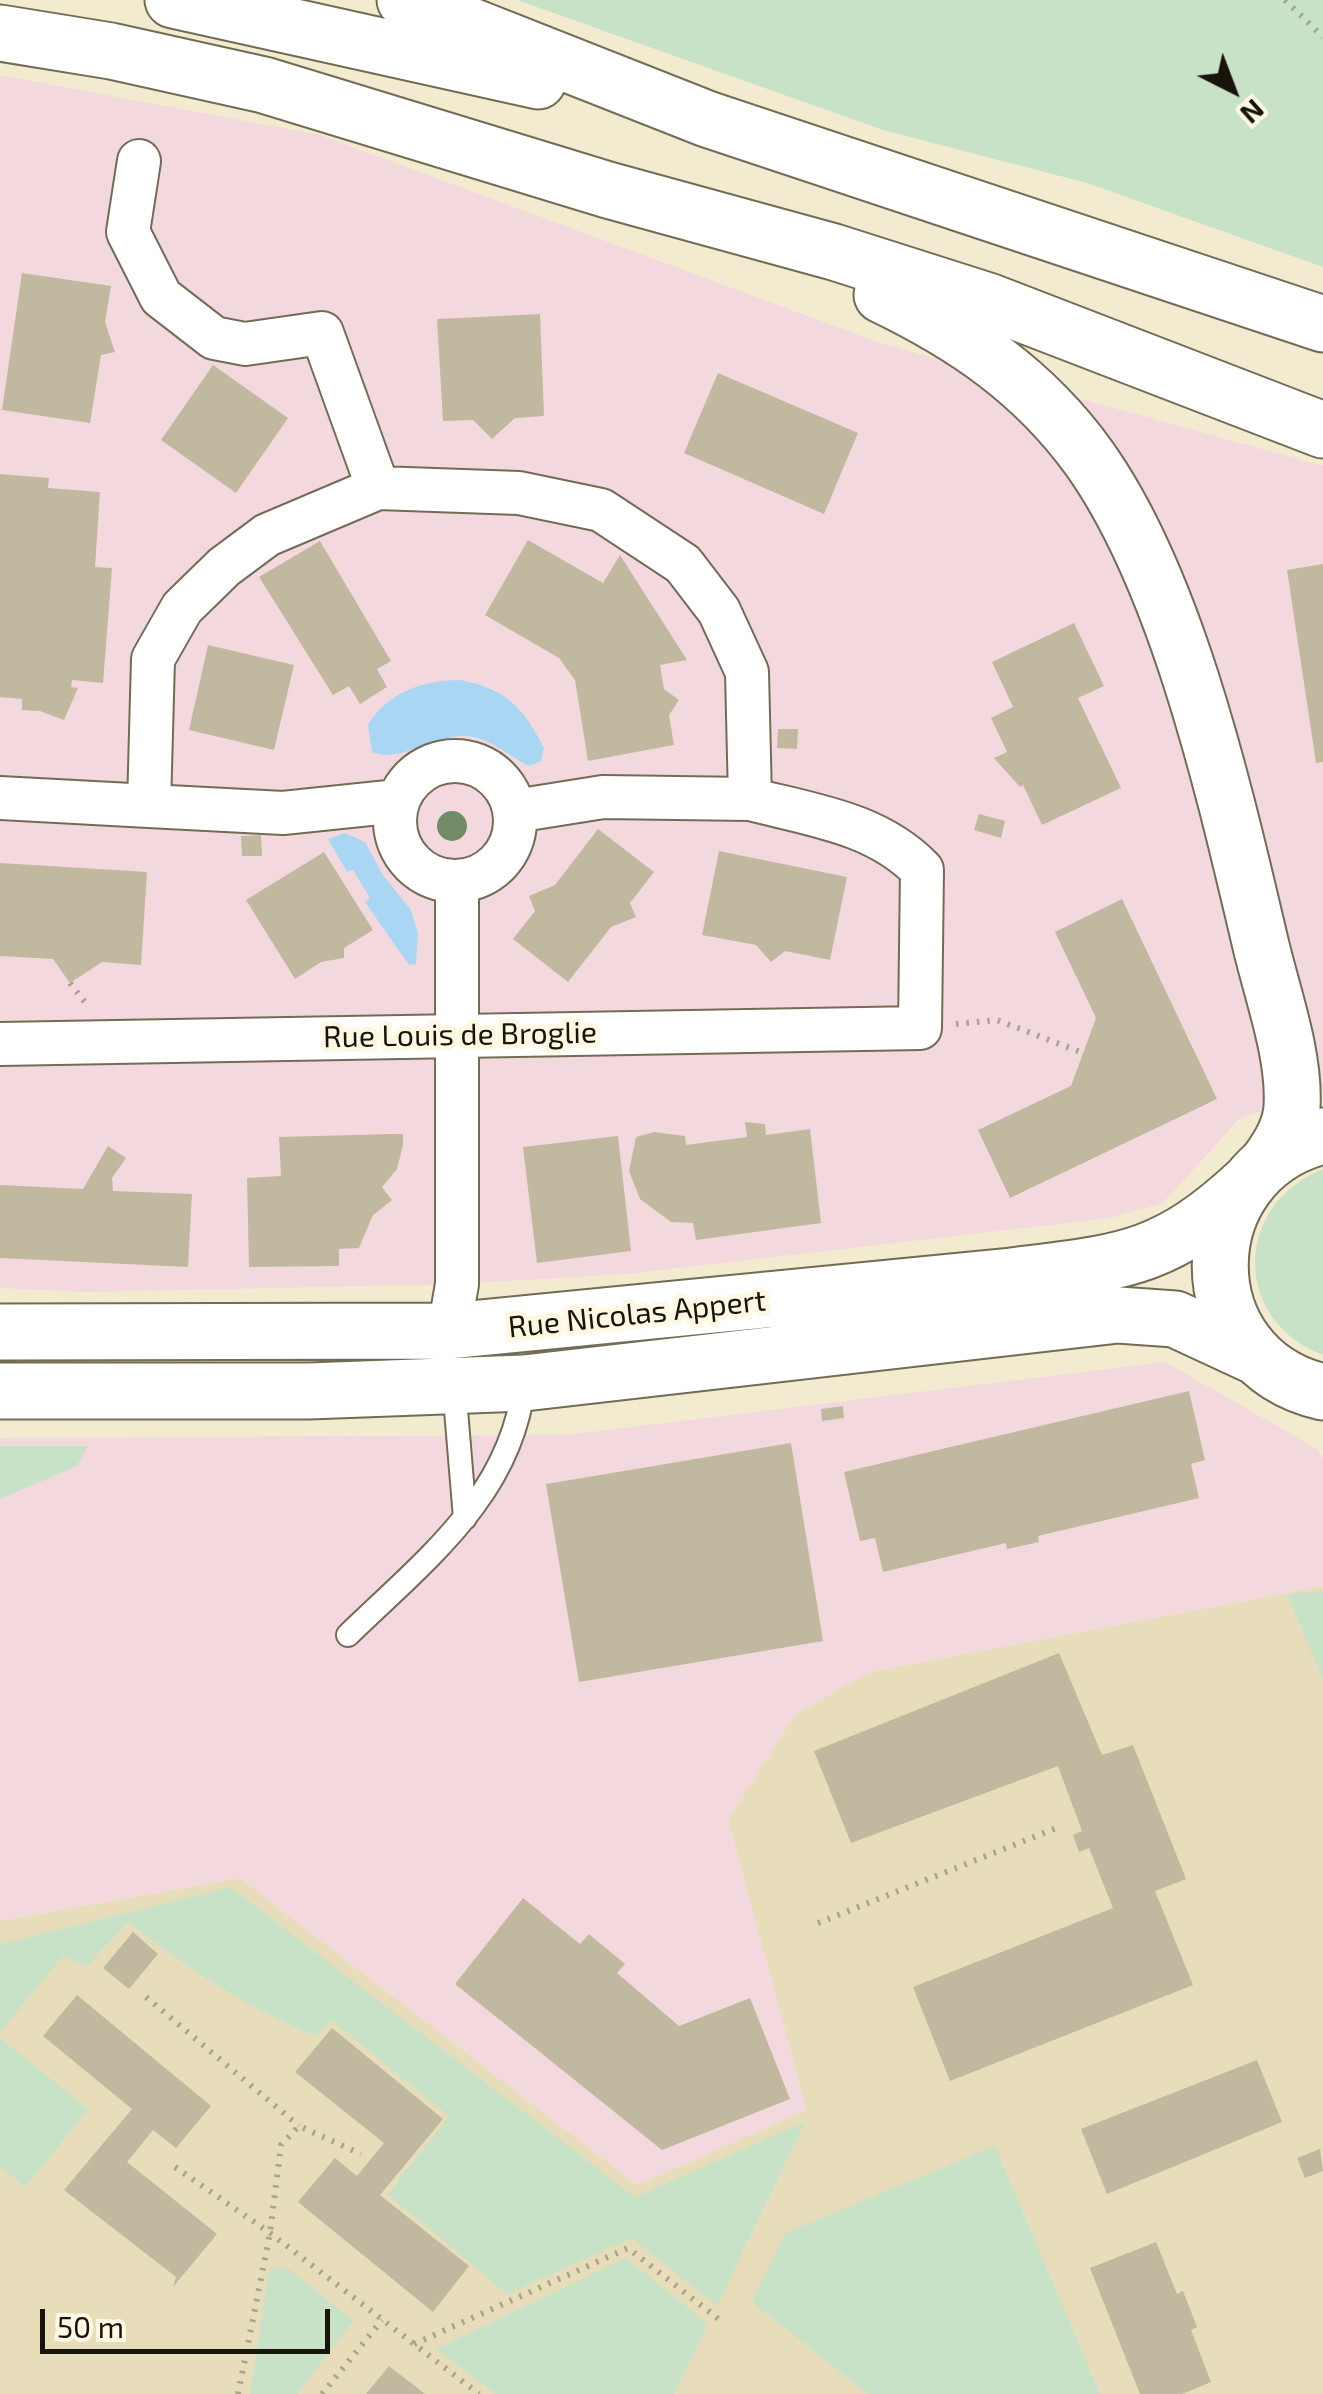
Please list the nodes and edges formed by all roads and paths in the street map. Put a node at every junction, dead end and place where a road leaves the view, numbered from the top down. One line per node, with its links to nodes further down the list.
1 (173, 0): 6 (main road)
2 (406, 0): 6 (main road)
3 (1285, 0): 5 (path)
4 (0, 33): 8 (main road)
5 (1323, 37)
6 (706, 119): 9 (main road)
7 (140, 161): 11 (street)
8 (608, 190): 10 (main road); 23 (main road)
9 (1323, 324)
10 (1323, 430)
11 (378, 488): 13 (street); 15 (street)
12 (0, 798): 15 (street)
13 (750, 800): 16 (street); 18 (street)
14 (398, 801): 15 (street); 16 (street); 17 (street)
15 (150, 806)
16 (515, 811): 17 (street)
17 (457, 882): 19 (street)
18 (920, 1028): 19 (street, Rue Louis de Broglie); 21 (path)
19 (456, 1034): 20 (street, Rue Louis de Broglie); 25 (street)
20 (0, 1044)
21 (1083, 1053)
22 (1323, 1136): 23 (main road)
23 (1258, 1173): 24 (main road, Rue Nicolas Appert); 28 (main road)
24 (618, 1316): 25 (main road, Rue Nicolas Appert); 27 (lane)
25 (449, 1330): 26 (main road, Rue Nicolas Appert)
26 (0, 1332)
27 (531, 1362): 28 (main road, Rue Nicolas Appert); 29 (main road, Rue Nicolas Appert); 31 (lane)
28 (1296, 1382)
29 (451, 1387): 30 (main road, Rue Nicolas Appert); 31 (lane)
30 (0, 1391)
31 (464, 1518): 32 (lane)
32 (348, 1635)
33 (1059, 1828): 34 (path)
34 (818, 1923)
35 (146, 1997): 36 (path)
36 (299, 2126): 37 (path); 39 (path)
37 (361, 2154)
38 (175, 2167): 39 (path)
39 (270, 2233): 40 (path); 43 (path)
40 (382, 2320): 42 (path); 44 (path)
41 (720, 2320): 42 (path)
42 (414, 2344): 45 (path)
43 (238, 2394)
44 (322, 2394)
45 (478, 2394)

